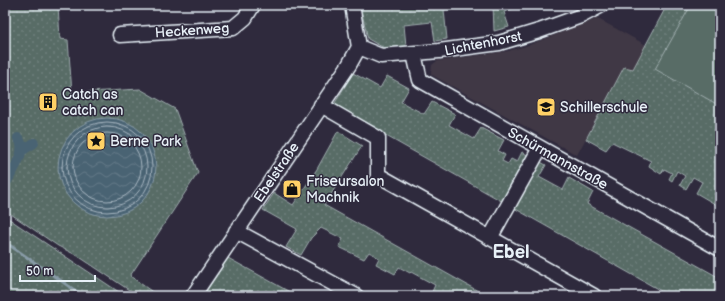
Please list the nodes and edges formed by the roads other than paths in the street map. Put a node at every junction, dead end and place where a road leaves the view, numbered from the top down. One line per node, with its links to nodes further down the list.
1 (352, 5): 5 (street)
2 (602, 5): 6 (street, Lichtenhorst)
3 (248, 7): 4 (street, Heckenweg)
4 (120, 34)
5 (359, 47): 6 (street, Lichtenhorst); 7 (street, Ebelstraße)
6 (414, 54): 8 (street, Schürmannstraße)
7 (321, 105): 9 (street, Ebelstraße); 10 (street)
8 (540, 148): 10 (street); 11 (street, Schürmannstraße)
9 (236, 231): 12 (street, Ebelstraße); 13 (street)
10 (490, 238): 14 (street)
11 (720, 249)
12 (193, 296)
13 (356, 296)
14 (594, 296)

